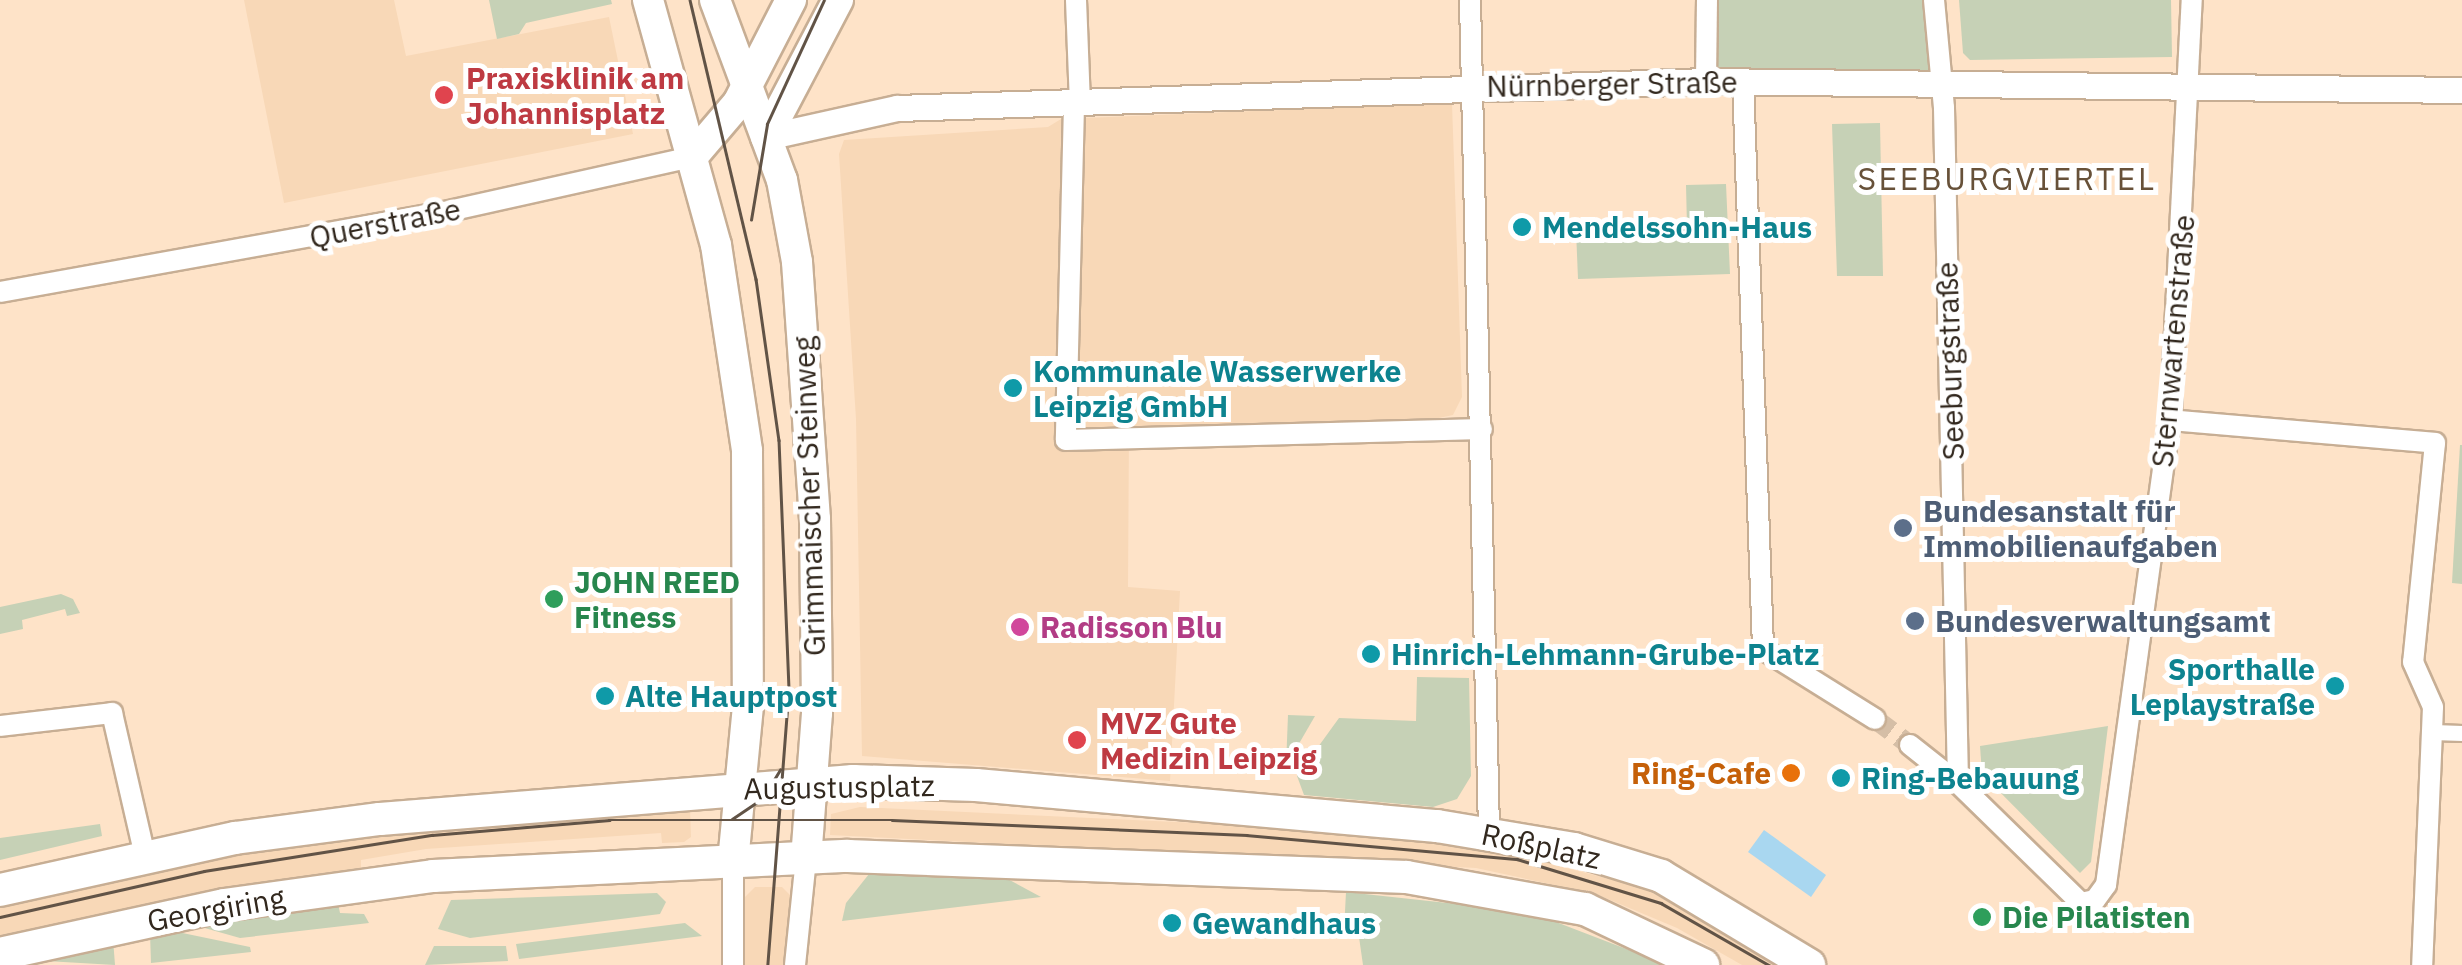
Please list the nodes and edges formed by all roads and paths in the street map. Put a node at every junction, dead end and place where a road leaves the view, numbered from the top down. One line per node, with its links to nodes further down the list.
1 (648, 0): 19 (main road, Grimmaischer Steinweg)
2 (715, 0): 15 (main road, Grimmaischer Steinweg)
3 (791, 0): 15 (main road)
4 (838, 0): 18 (main road)
5 (1076, 0): 17 (street)
6 (1470, 0): 14 (street)
7 (1707, 0): 10 (street)
8 (1934, 0): 12 (street, Seeburgstraße)
9 (2192, 0): 13 (street, Sternwartenstraße)
10 (1706, 81): 11 (street, Nürnberger Straße); 14 (street, Nürnberger Straße)
11 (1742, 81): 12 (street, Nürnberger Straße); 23 (street)
12 (1938, 82): 13 (street, Nürnberger Straße); 28 (street, Seeburgstraße)
13 (2190, 87): 16 (street, Nürnberger Straße); 21 (street, Sternwartenstraße)
14 (1473, 88): 17 (street, Nürnberger Straße); 22 (street)
15 (746, 90): 18 (main road, Grimmaischer Steinweg); 19 (main road)
16 (2462, 90)
17 (1077, 105): 18 (street, Nürnberger Straße); 22 (street)
18 (766, 137): 19 (main road, Querstraße); 29 (main road, Grimmaischer Steinweg)
19 (692, 156): 20 (street, Querstraße); 30 (main road, Grimmaischer Steinweg)
20 (0, 292)
21 (2169, 420): 25 (street); 28 (street, Sternwartenstraße)
22 (1482, 429): 32 (street)
23 (1874, 719)
24 (0, 726): 33 (street)
25 (2433, 732): 26 (street); 42 (street)
26 (2462, 732)
27 (1910, 745): 28 (street)
28 (1958, 783)
29 (812, 784): 30 (main road, Augustusplatz); 31 (main road, Augustusplatz); 34 (main road, Grimmaischer Steinweg)
30 (740, 788): 33 (main road, Augustusplatz); 35 (main road, Grimmaischer Steinweg)
31 (1248, 807): 32 (main road, Roßplatz)
32 (1489, 832): 41 (main road, Roßplatz)
33 (145, 856): 36 (main road)
34 (806, 859): 35 (main road); 39 (street); 40 (main road, Roßplatz)
35 (734, 863): 37 (main road, Georgiring); 38 (street)
36 (0, 890)
37 (0, 954)
38 (734, 965)
39 (795, 965)
40 (1703, 965)
41 (1809, 965)
42 (2422, 965)

